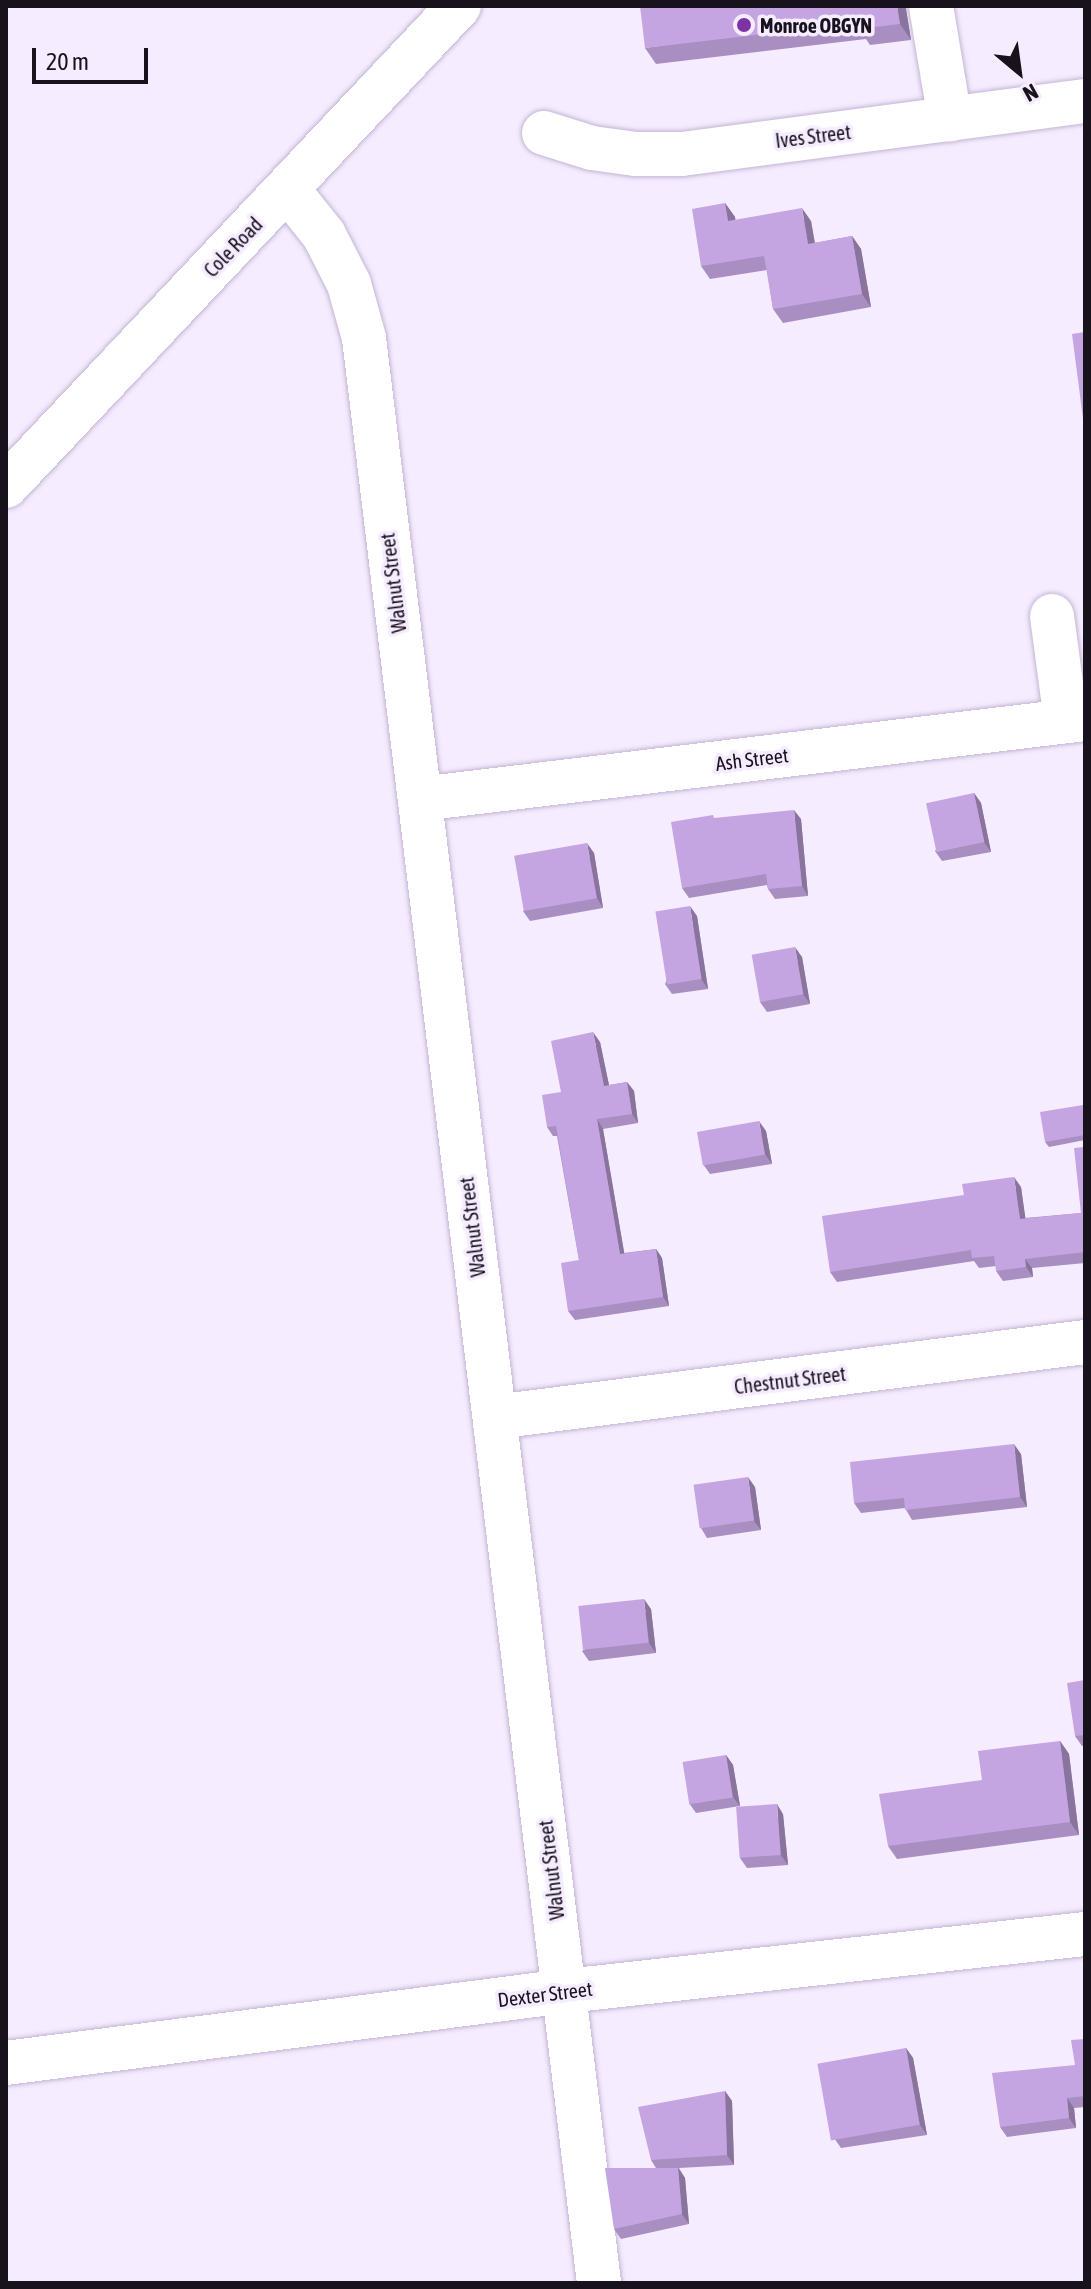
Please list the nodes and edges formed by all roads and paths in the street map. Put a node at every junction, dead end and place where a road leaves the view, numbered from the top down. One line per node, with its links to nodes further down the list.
1 (459, 6): 6 (street, Cole Road)
2 (931, 6): 4 (street)
3 (1085, 101): 4 (street, Ives Street)
4 (950, 119): 5 (street, Ives Street)
5 (544, 133)
6 (288, 190): 7 (street, Cole Road); 10 (street, Walnut Street)
7 (6, 486)
8 (1052, 616): 9 (street)
9 (1075, 720): 10 (street, Ash Street)
10 (420, 799): 12 (street, Walnut Street)
11 (1085, 1342): 12 (street, Chestnut Street)
12 (495, 1417): 14 (street, Walnut Street)
13 (1085, 1934): 14 (street, Dexter Street)
14 (566, 1991): 15 (street, Dexter Street); 16 (street, Walnut Street)
15 (6, 2063)
16 (599, 2283)

